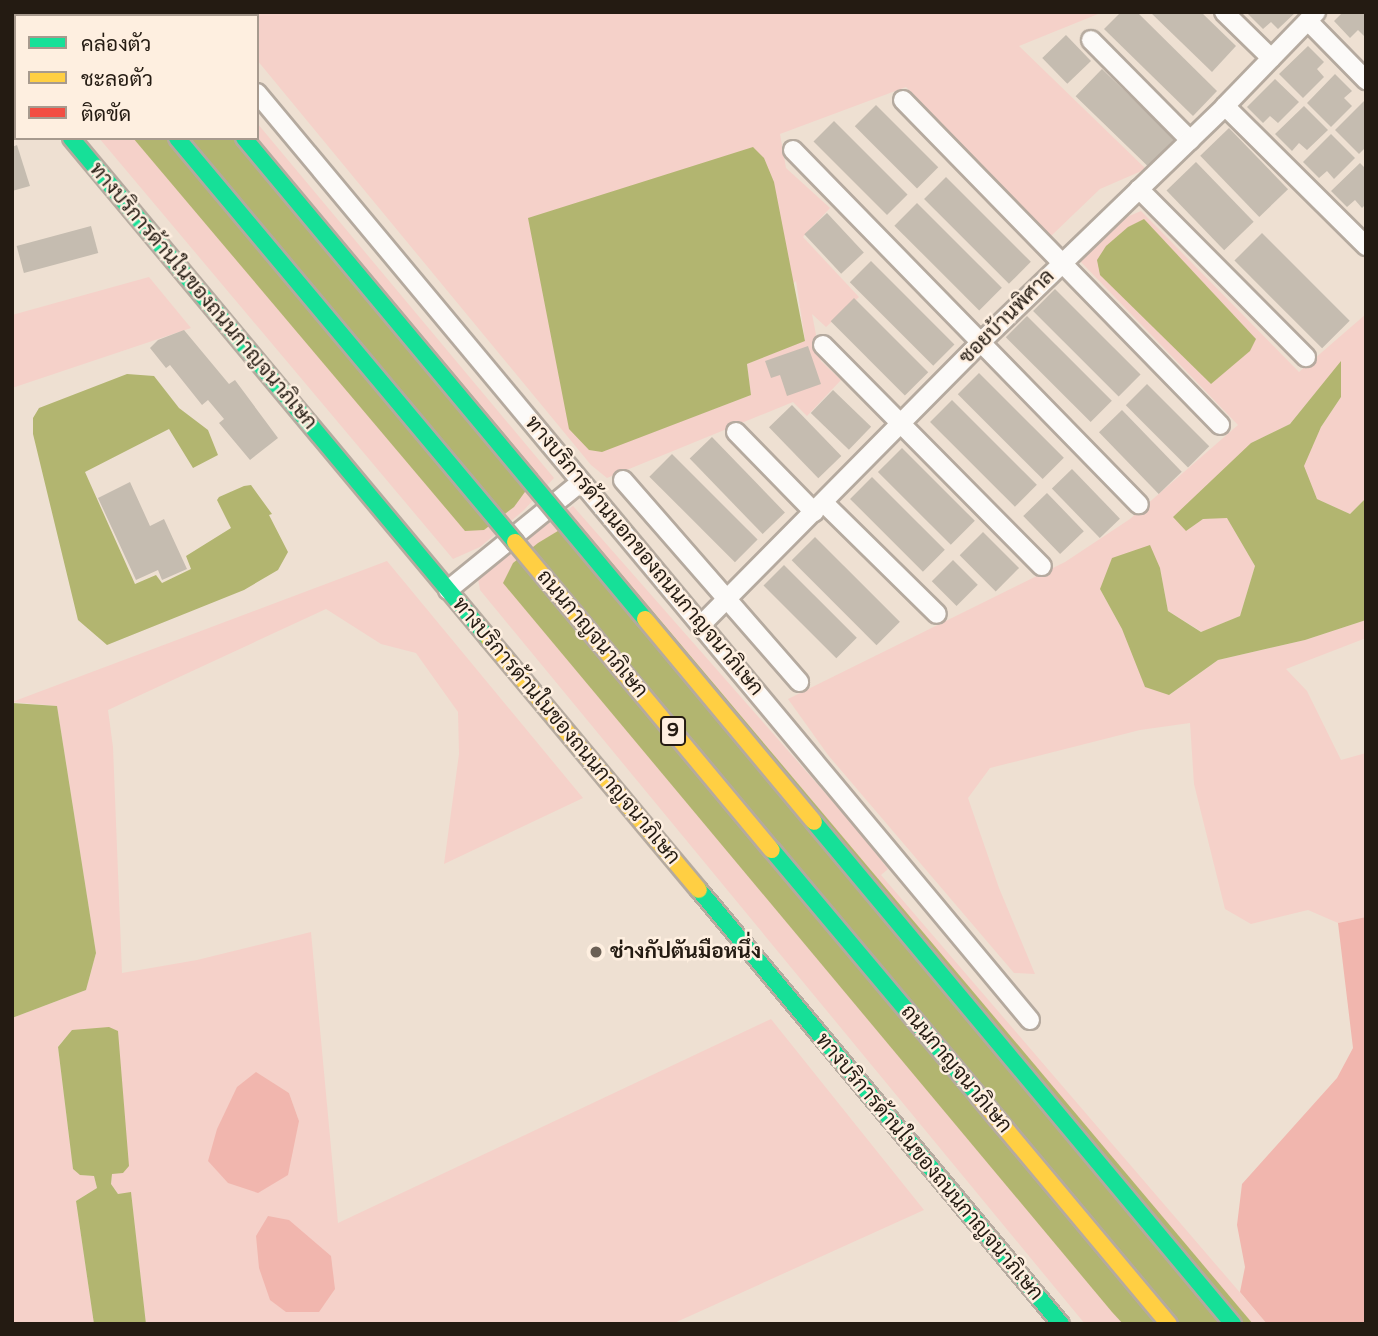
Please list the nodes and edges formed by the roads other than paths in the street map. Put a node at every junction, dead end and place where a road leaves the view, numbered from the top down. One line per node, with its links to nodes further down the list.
1 (1224, 12): 4 (street)
2 (1312, 17): 4 (street, ซอยบ้านพิศาล); 5 (street)
3 (1090, 40): 12 (street)
4 (1270, 58): 8 (street, ซอยบ้านพิศาล)
5 (1366, 80)
6 (259, 95): 24 (street, ทางบริการด้านนอกของถนนกาญจนาภิเษก)
7 (902, 100): 16 (street)
8 (1226, 106): 12 (street, ซอยบ้านพิศาล); 15 (street)
9 (73, 140): 28 (main road, ทางบริการด้านในของถนนกาญจนาภิเษก)
10 (179, 140): 35 (main road, ถนนกาญจนาภิเษก / 9, bridge)
11 (246, 140): 36 (main road, 9, bridge)
12 (1190, 140): 14 (street, ซอยบ้านพิศาล)
13 (793, 150): 17 (street)
14 (1139, 189): 16 (street, ซอยบ้านพิศาล); 19 (street)
15 (1366, 246)
16 (1061, 262): 17 (street, ซอยบ้านพิศาล); 21 (street)
17 (980, 343): 20 (street, ซอยบ้านพิศาล); 25 (street)
18 (823, 345): 20 (street)
19 (1306, 357)
20 (901, 424): 26 (street, ซอยบ้านพิศาล); 27 (street)
21 (1220, 425)
22 (736, 432): 26 (street)
23 (623, 480): 29 (street)
24 (582, 482): 28 (street); 31 (street, ทางบริการด้านนอกของถนนกาญจนาภิเษก)
25 (1139, 504)
26 (819, 508): 29 (street, ซอยบ้านพิศาล); 30 (street)
27 (1042, 566)
28 (448, 590): 34 (main road, ทางบริการด้านในของถนนกาญจนาภิเษก)
29 (725, 600): 31 (street, ซอยบ้านพิศาล); 32 (street)
30 (937, 614)
31 (701, 625): 33 (street, ทางบริการด้านนอกของถนนกาญจนาภิเษก)
32 (799, 682)
33 (1030, 1020)
34 (1061, 1324)
35 (1169, 1324)
36 (1233, 1324)

